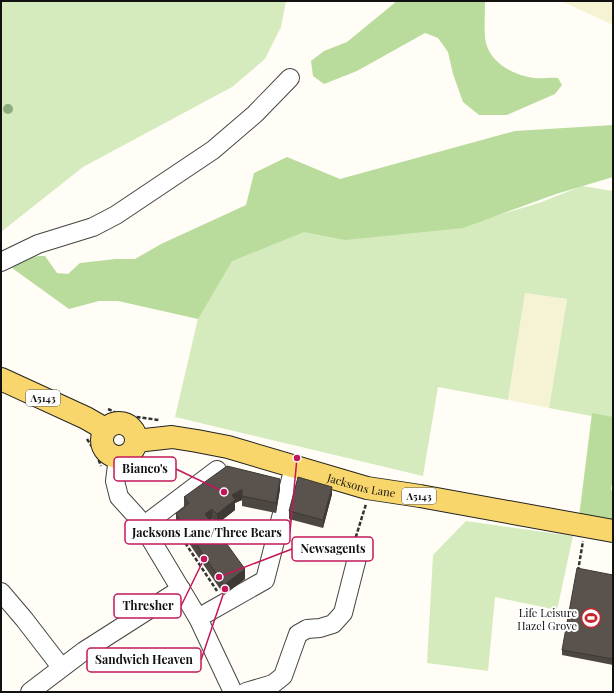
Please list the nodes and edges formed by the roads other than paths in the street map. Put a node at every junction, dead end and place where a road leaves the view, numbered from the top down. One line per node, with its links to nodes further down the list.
1 (290, 78): 2 (street)
2 (1, 262)
3 (1, 379): 4 (main road, A5143)
4 (105, 429): 5 (main road); 6 (main road)
5 (136, 441): 6 (main road); 7 (main road, Jacksons Lane / A5143)
6 (109, 463): 9 (street)
7 (294, 467): 10 (main road, Jacksons Lane / A5143); 14 (street)
8 (217, 470): 9 (street)
9 (143, 526): 12 (street)
10 (613, 531)
11 (357, 558): 18 (street)
12 (181, 589): 14 (street); 15 (street)
13 (1, 592): 15 (street)
14 (198, 618): 17 (street)
15 (61, 667): 16 (street)
16 (30, 692)
17 (233, 692)
18 (246, 692)

